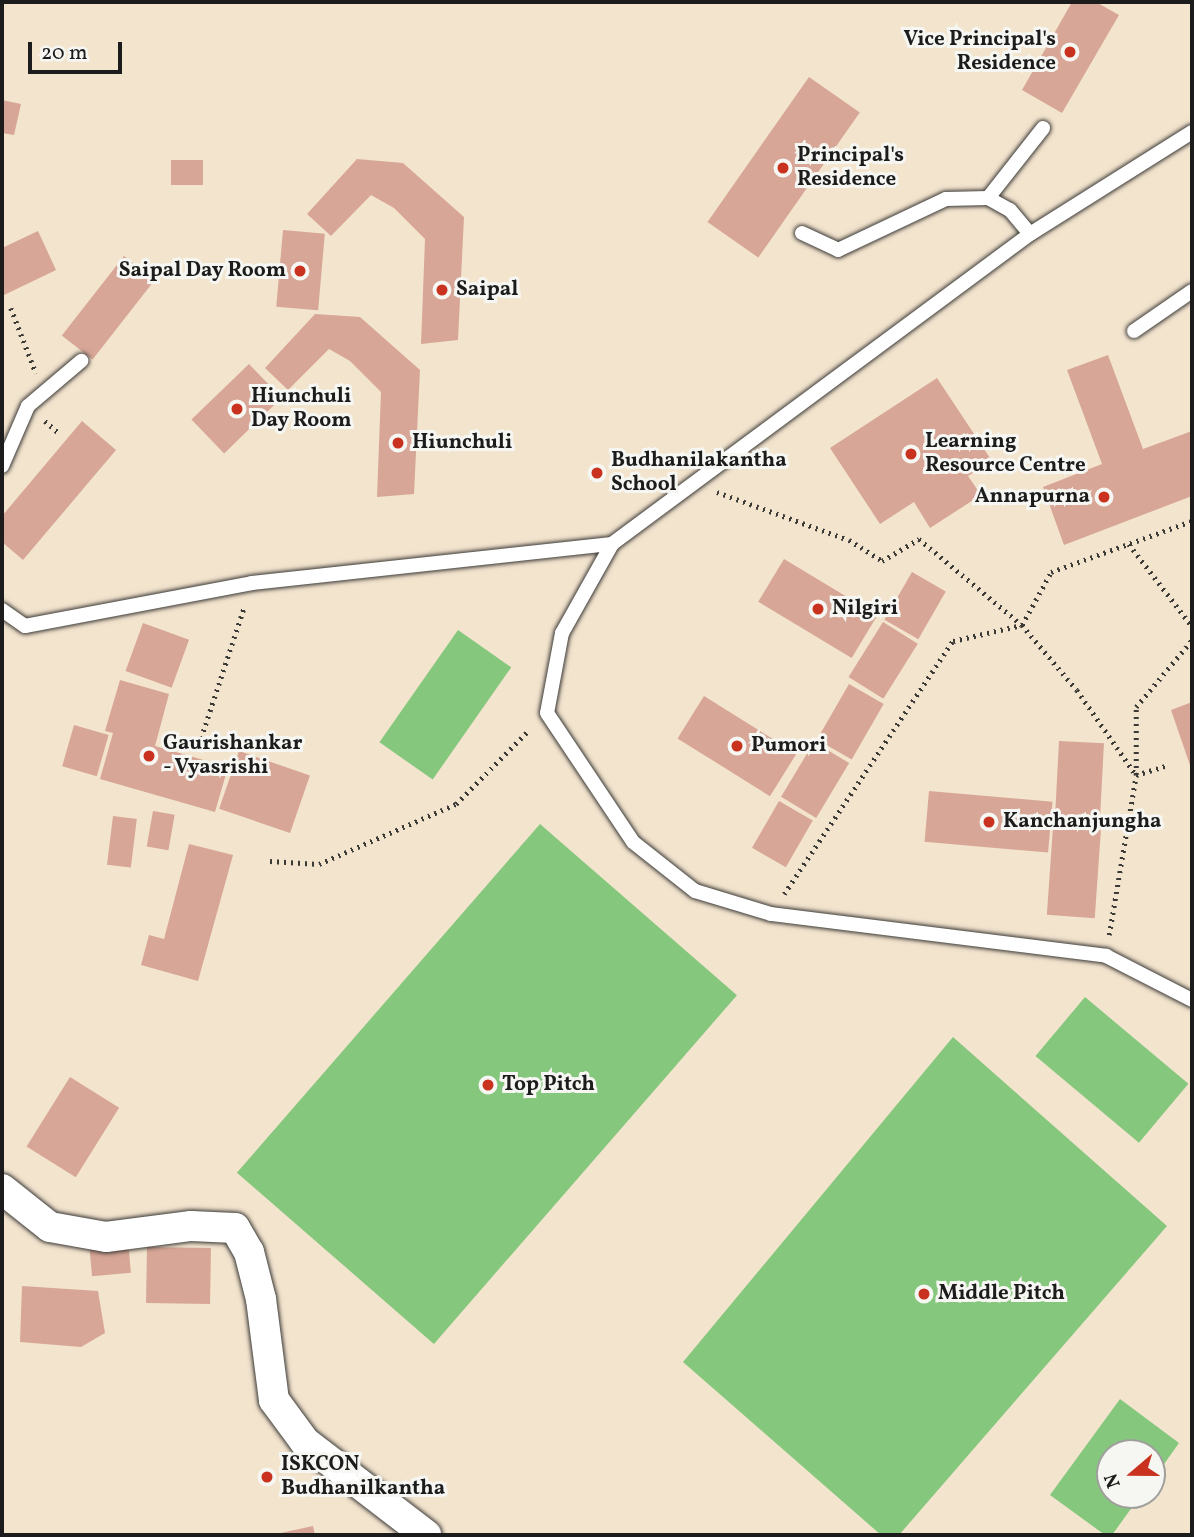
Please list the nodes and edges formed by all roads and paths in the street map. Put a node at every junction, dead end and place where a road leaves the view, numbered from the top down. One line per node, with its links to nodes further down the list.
1 (1043, 128): 3 (lane)
2 (1192, 132): 5 (lane)
3 (988, 198): 4 (lane); 5 (lane)
4 (802, 233)
5 (1030, 234): 12 (lane)
6 (1192, 292): 8 (lane)
7 (11, 308): 10 (path)
8 (1134, 331)
9 (81, 361): 10 (lane)
10 (44, 393): 11 (lane)
11 (2, 466)
12 (691, 483): 14 (lane); 18 (path)
13 (1192, 520): 15 (path)
14 (612, 544): 16 (lane); 21 (lane)
15 (1129, 544): 18 (path); 19 (path)
16 (252, 583): 17 (lane); 22 (path)
17 (2, 610)
18 (1022, 625): 24 (path); 26 (path)
19 (1192, 626)
20 (1192, 640): 24 (path)
21 (547, 713): 25 (path); 26 (lane)
22 (201, 738)
23 (1166, 766): 24 (path)
24 (1136, 775): 27 (path)
25 (271, 861)
26 (771, 914): 27 (lane)
27 (1105, 956): 28 (lane)
28 (1192, 1000)
29 (2, 1189): 30 (street)
30 (407, 1530)

